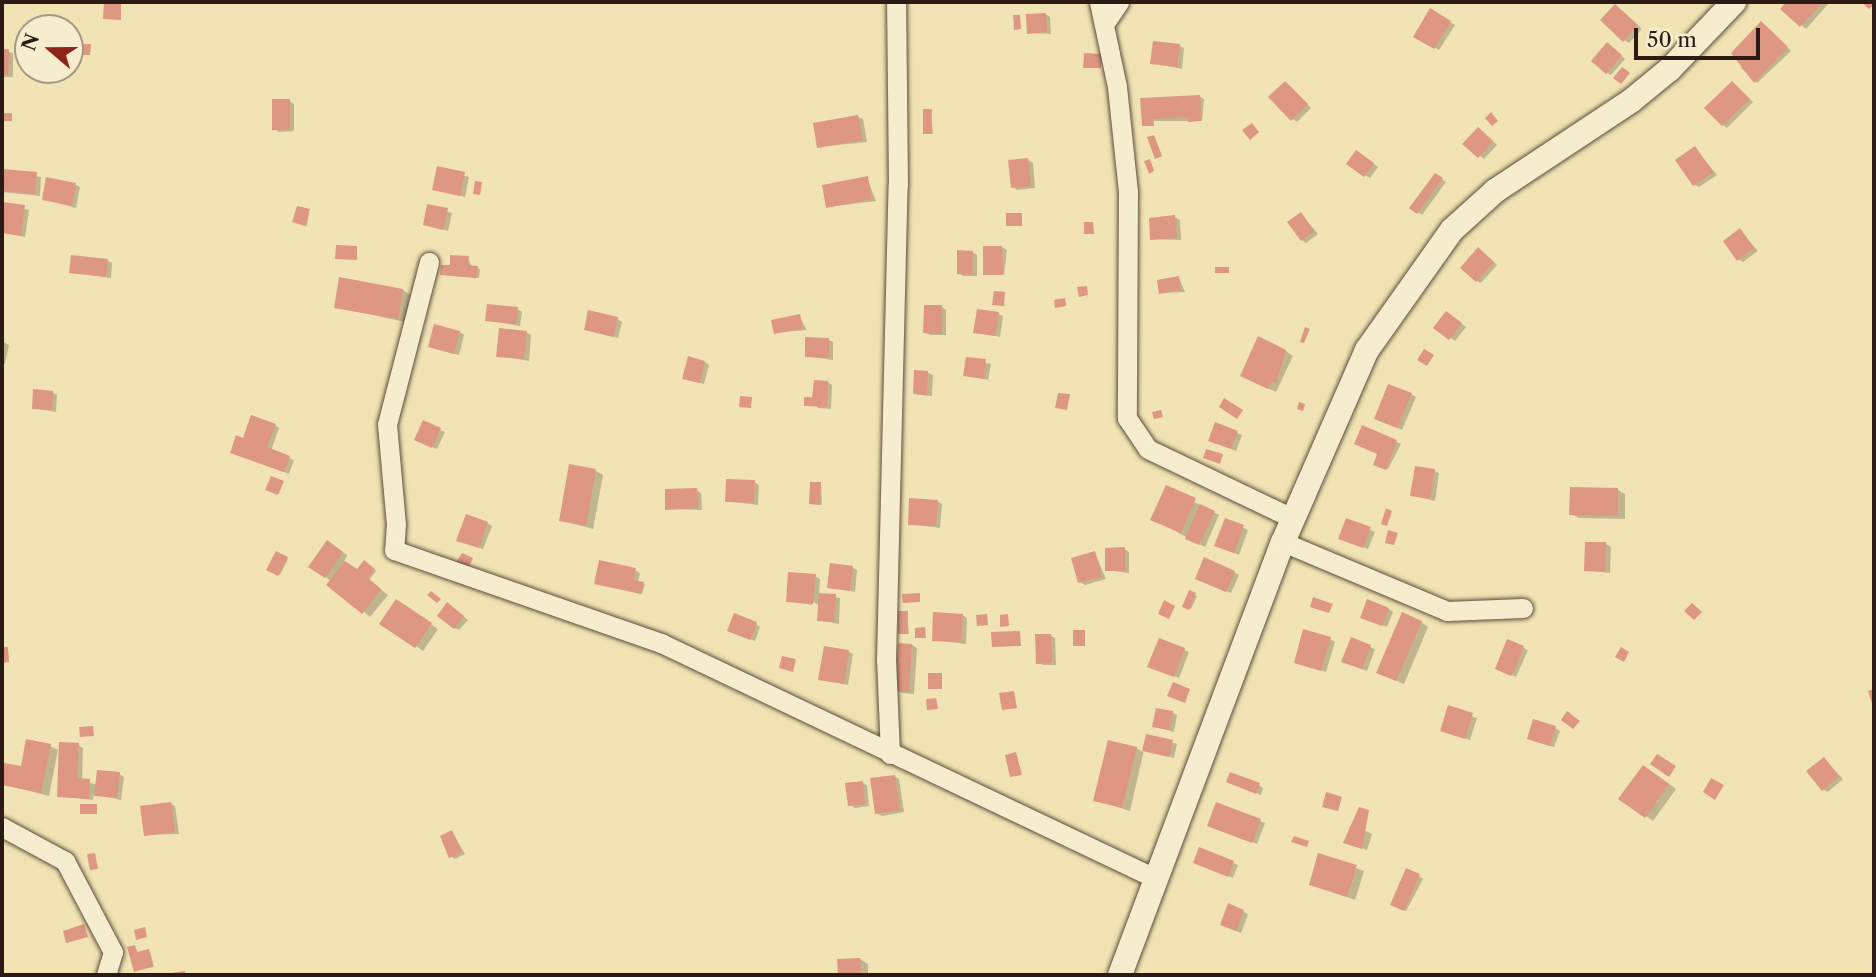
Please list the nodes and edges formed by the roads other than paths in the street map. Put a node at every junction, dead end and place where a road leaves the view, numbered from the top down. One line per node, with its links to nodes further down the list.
1 (896, 2): 10 (street)
2 (1099, 2): 5 (street)
3 (1119, 2): 5 (street)
4 (1734, 2): 7 (street)
5 (1105, 23): 7 (street)
6 (429, 262): 10 (street)
7 (1294, 519): 8 (street)
8 (1283, 542): 9 (street); 12 (street)
9 (1523, 608)
10 (890, 754): 12 (street)
11 (2, 827): 13 (street)
12 (1157, 879): 14 (street)
13 (106, 975)
14 (1120, 975)

